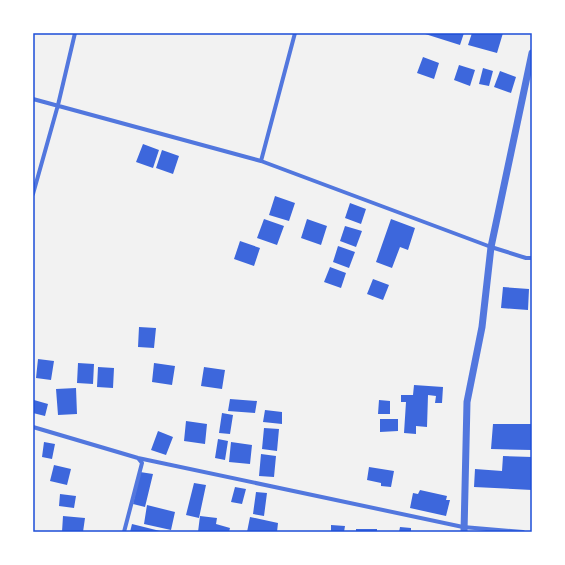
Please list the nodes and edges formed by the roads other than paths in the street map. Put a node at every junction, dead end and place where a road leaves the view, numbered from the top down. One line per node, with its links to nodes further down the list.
1 (76, 33): 5 (street)
2 (295, 33): 6 (street)
3 (532, 54): 8 (street)
4 (33, 99): 5 (street)
5 (58, 105): 6 (street); 7 (street)
6 (261, 161): 8 (street)
7 (33, 194)
8 (491, 247): 9 (street); 12 (street)
9 (532, 258)
10 (33, 427): 11 (street)
11 (138, 458): 12 (street); 13 (street)
12 (463, 530): 14 (street)
13 (124, 532)
14 (523, 532)

